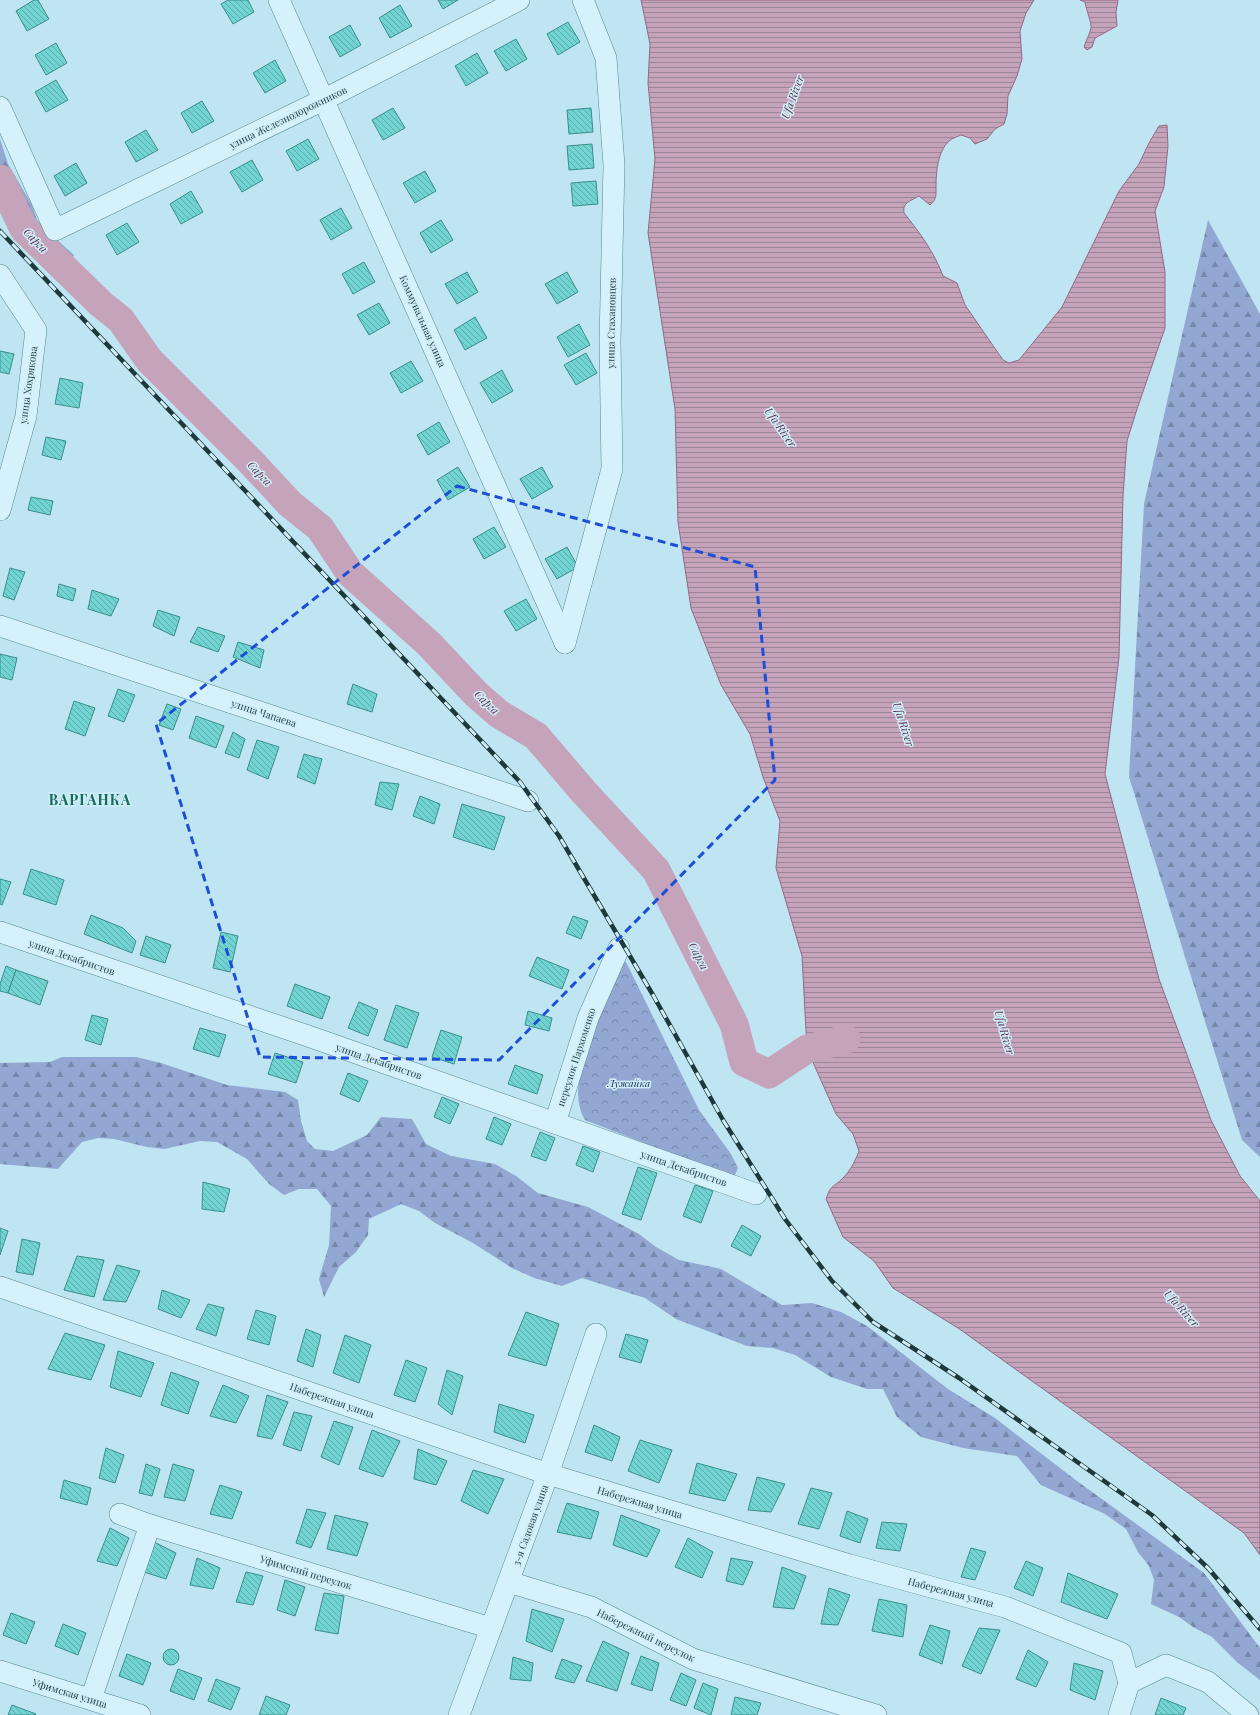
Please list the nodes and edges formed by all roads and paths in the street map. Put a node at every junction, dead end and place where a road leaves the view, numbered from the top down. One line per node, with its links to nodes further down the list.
1 (279, 0): 4 (street, Коммунальная улица)
2 (519, 0): 4 (street, улица Железнодорожников)
3 (584, 0): 9 (street, улица Стахановцев)
4 (325, 99): 5 (street, улица Железнодорожников); 9 (street, Коммунальная улица)
5 (0, 107)
6 (0, 274): 7 (street, улица Хохрякова)
7 (0, 510)
8 (0, 626): 10 (street, улица Чапаева)
9 (565, 643)
10 (528, 801)
11 (0, 932): 13 (street, улица Декабристов)
12 (619, 948): 13 (street, переулок Пархоменко)
13 (555, 1123): 14 (street, улица Декабристов)
14 (756, 1194)
15 (0, 1287): 17 (street, Набережная улица)
16 (596, 1334): 17 (street, 3-я Садовая улица)
17 (548, 1474): 20 (street, 3-я Садовая улица); 23 (street, Набережная улица)
18 (120, 1514): 19 (street, Уфимский переулок)
19 (150, 1524): 21 (street, Уфимский переулок); 24 (street)
20 (509, 1582): 21 (street, 3-я Садовая улица); 27 (street, Набережный переулок)
21 (492, 1628): 26 (street, 3-я Садовая улица)
22 (0, 1671): 24 (street, Уфимская улица)
23 (1129, 1684): 28 (street); 29 (street)
24 (90, 1699): 25 (street, Уфимская улица)
25 (140, 1715)
26 (459, 1715)
27 (876, 1715)
28 (1119, 1715)
29 (1248, 1715)

